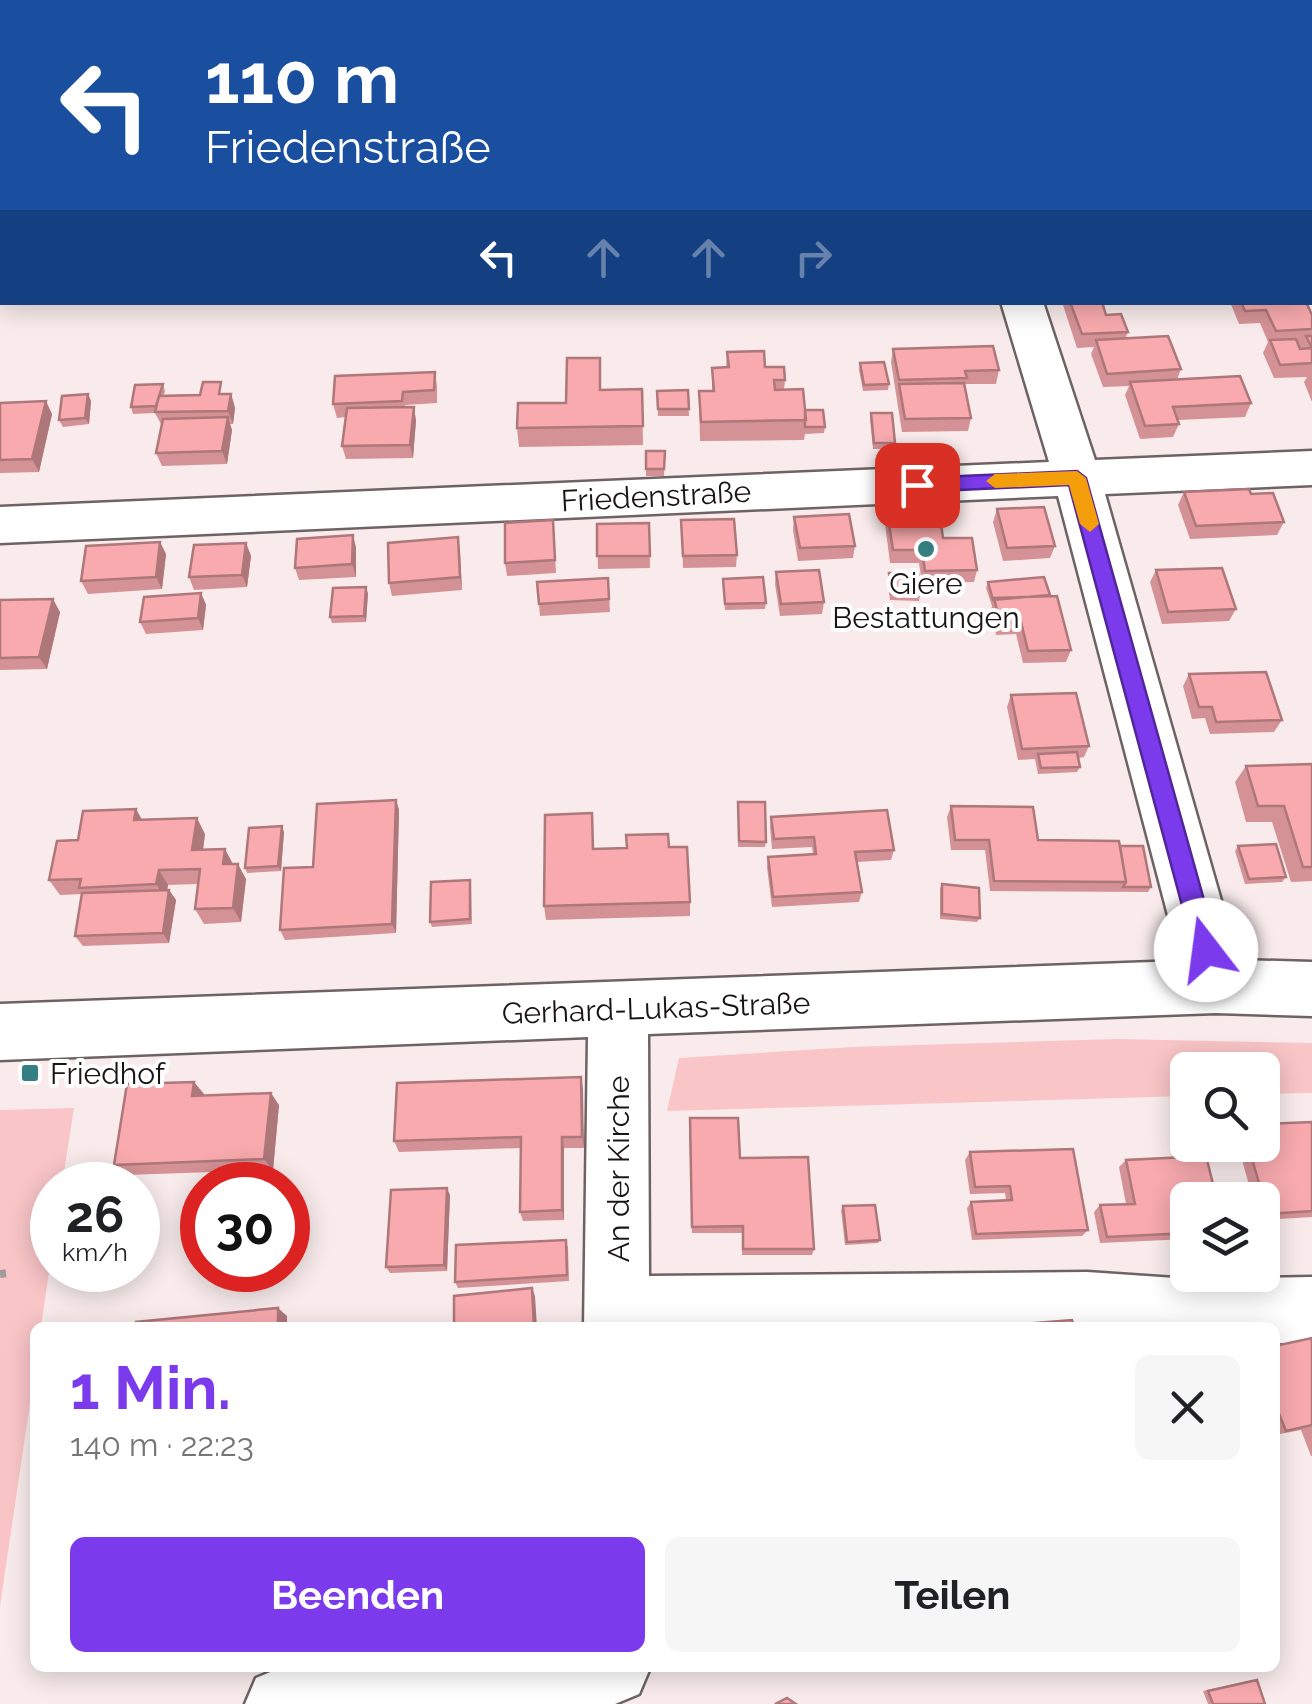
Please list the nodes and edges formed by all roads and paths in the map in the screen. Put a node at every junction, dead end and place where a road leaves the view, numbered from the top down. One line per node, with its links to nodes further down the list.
1 (1023, 305): 3 (street)
2 (1312, 468): 3 (street, Friedenstraße)
3 (1077, 478): 4 (street, Friedenstraße); 5 (street)
4 (0, 525)
5 (1216, 986): 6 (street, Gerhard-Lukas-Straße); 7 (street, Gerhard-Lukas-Straße)
6 (1312, 989)
7 (618, 1010): 8 (street, Gerhard-Lukas-Straße); 11 (street, An der Kirche)
8 (0, 1032)
9 (1312, 1310): 12 (street)
10 (1092, 1316): 11 (street); 12 (street)
11 (617, 1318)
12 (1191, 1320)
13 (577, 1672): 15 (street)
14 (614, 1672): 16 (street)
15 (282, 1704)
16 (615, 1704)

